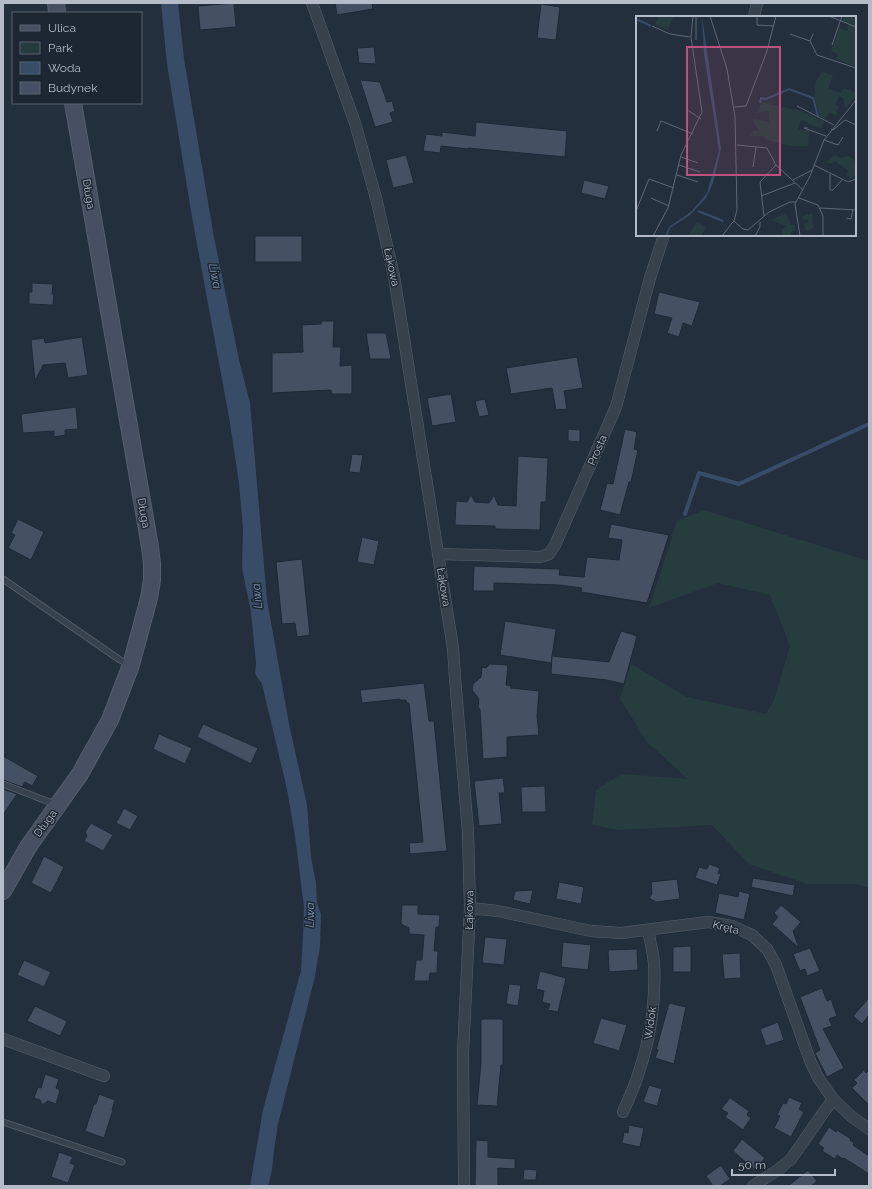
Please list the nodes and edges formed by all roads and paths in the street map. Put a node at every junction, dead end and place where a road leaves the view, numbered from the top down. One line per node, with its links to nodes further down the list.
1 (312, 3): 6 (street, Łąkowa)
2 (757, 3): 3 (street)
3 (754, 16)
4 (73, 104): 8 (street, Długa)
5 (664, 236): 6 (street, Prosta)
6 (439, 554): 12 (street, Łąkowa)
7 (3, 579): 8 (lane)
8 (131, 665): 10 (street, Długa)
9 (3, 784): 10 (lane)
10 (57, 805): 11 (street, Długa)
11 (3, 891)
12 (470, 908): 13 (street, Kręta); 21 (street, Łąkowa)
13 (648, 930): 16 (street, Kręta); 17 (street, Widok)
14 (3, 1039): 15 (street)
15 (104, 1076)
16 (833, 1099): 19 (street, Kręta); 22 (street)
17 (623, 1112)
18 (3, 1122): 20 (lane)
19 (869, 1129)
20 (122, 1162)
21 (464, 1186)
22 (753, 1186)

